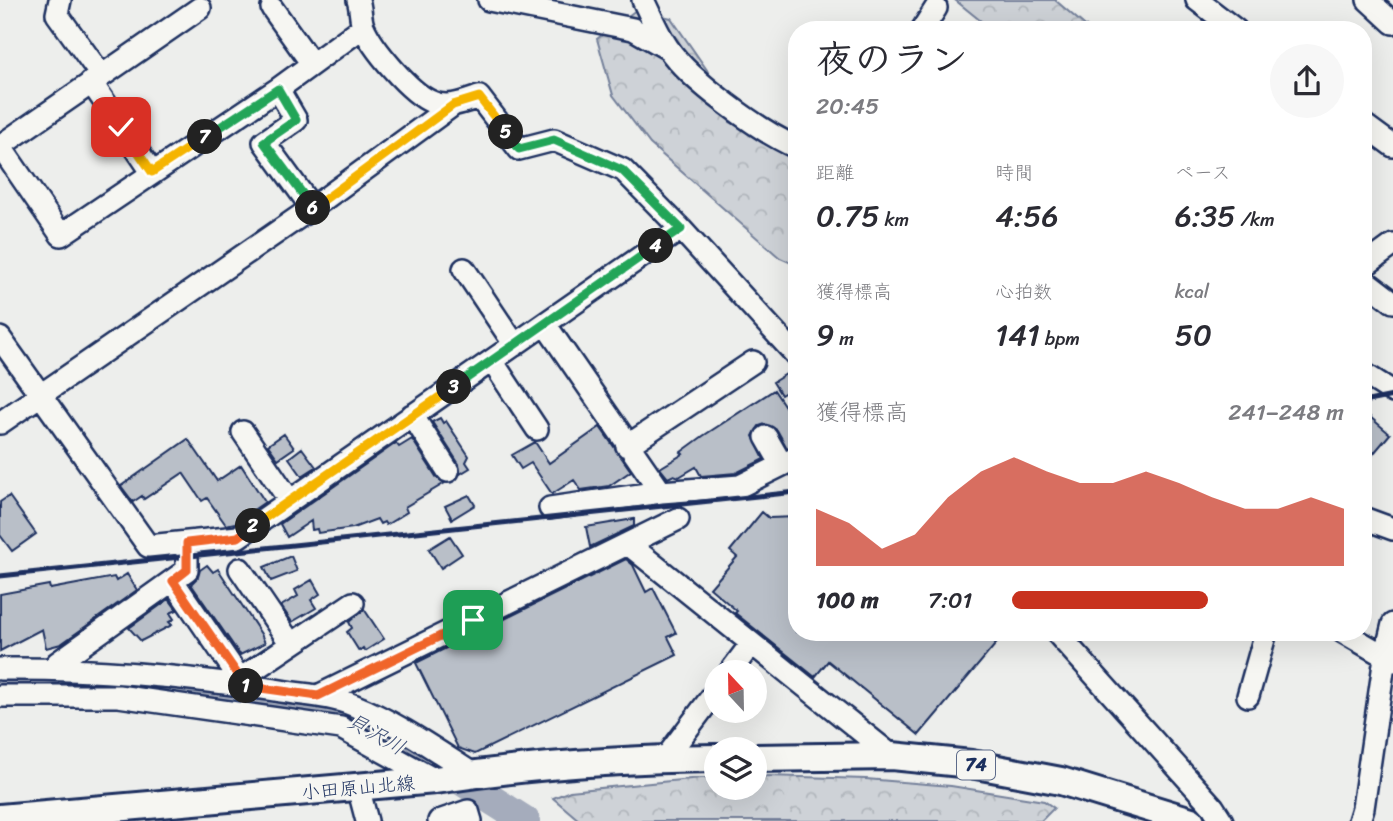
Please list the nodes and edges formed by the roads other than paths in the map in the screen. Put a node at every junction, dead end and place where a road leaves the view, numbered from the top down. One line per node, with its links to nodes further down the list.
1 (60, 0): 16 (street)
2 (358, 0): 13 (street)
3 (489, 0): 14 (street)
4 (643, 0): 14 (street)
5 (1197, 0): 11 (street)
6 (1368, 0): 12 (street)
7 (200, 8): 16 (street)
8 (272, 8): 15 (street)
9 (936, 8): 10 (street)
10 (928, 21)
11 (1224, 21)
12 (1393, 23)
13 (363, 27): 15 (street); 18 (street)
14 (668, 49): 20 (street)
15 (312, 64): 17 (street)
16 (96, 79): 21 (street); 23 (street)
17 (278, 89): 23 (street); 24 (street)
18 (453, 105): 24 (street); 25 (street)
19 (1372, 131): 22 (street)
20 (788, 142)
21 (0, 146): 23 (street)
22 (1393, 146)
23 (152, 172)
24 (312, 208): 39 (street)
25 (681, 229): 31 (street); 34 (street)
26 (1393, 245): 27 (street)
27 (1372, 260)
28 (464, 269): 33 (street)
29 (1372, 286): 30 (street)
30 (1393, 302)
31 (545, 324): 33 (street); 45 (street)
32 (0, 338): 39 (street)
33 (515, 345): 35 (street)
34 (788, 346)
35 (492, 361): 40 (street); 42 (street)
36 (753, 362): 45 (street)
37 (1372, 379): 38 (street)
38 (1393, 392)
39 (40, 396): 41 (street); 55 (street)
40 (412, 415): 48 (street); 50 (street)
41 (0, 423)
42 (537, 429)
43 (243, 432): 50 (street)
44 (766, 437): 46 (street)
45 (627, 446): 49 (street)
46 (788, 460)
47 (788, 462): 49 (street)
48 (448, 471)
49 (661, 492): 51 (street)
50 (290, 501): 55 (street)
51 (550, 509)
52 (678, 519): 56 (street)
53 (1372, 521): 54 (street)
54 (1393, 529)
55 (187, 543): 58 (street)
56 (628, 544): 64 (street); 72 (street)
57 (240, 569): 65 (street)
58 (173, 581): 68 (street); 70 (street)
59 (353, 603): 65 (street)
60 (1393, 624): 66 (street)
61 (1064, 641): 88 (street)
62 (1263, 641): 73 (street)
63 (1358, 641): 66 (street)
64 (751, 643): 67 (street); 75 (street)
65 (291, 644): 70 (street)
66 (1389, 659): 89 (street)
67 (739, 660)
68 (56, 668): 69 (street); 70 (street)
69 (0, 669)
70 (240, 682): 72 (street)
71 (0, 696): 80 (street)
72 (318, 696): 79 (street)
73 (1248, 696)
74 (704, 707): 78 (street)
75 (892, 756): 77 (main road, 74); 87 (main road, 74)
76 (704, 758): 78 (main road, 小田原山北線)
77 (767, 758)
78 (665, 759): 79 (main road, 小田原山北線)
79 (473, 774): 80 (main road, 小田原山北線)
80 (435, 780): 81 (main road, 小田原山北線)
81 (358, 786): 82 (main road, 小田原山北線); 84 (street)
82 (57, 817): 83 (main road, 小田原山北線)
83 (0, 818)
84 (368, 821)
85 (439, 821): 86 (street)
86 (471, 821)
87 (1191, 821)
88 (1222, 821)
89 (1359, 821)

